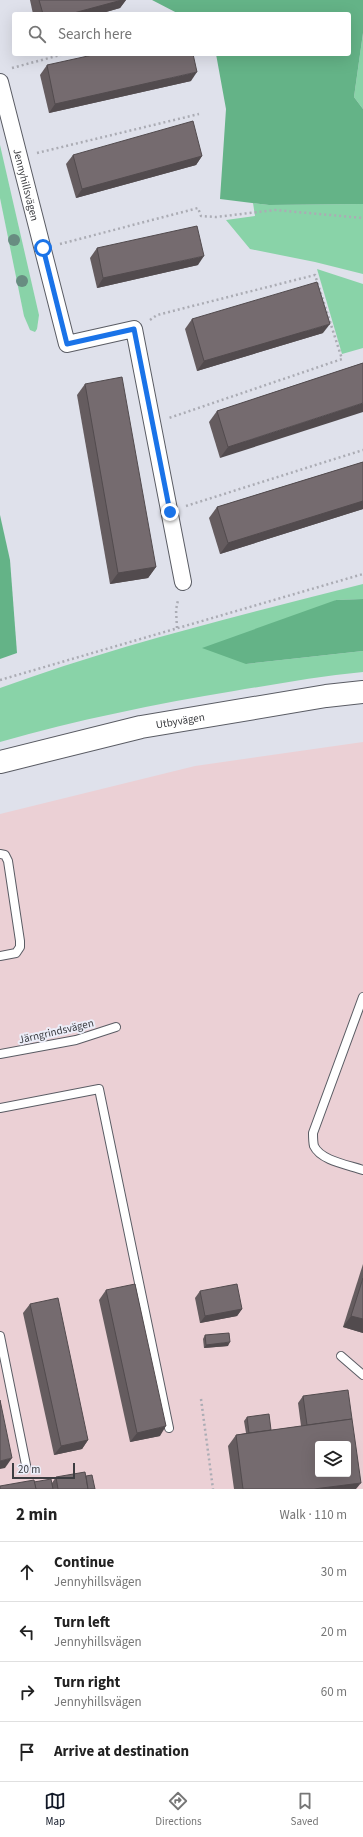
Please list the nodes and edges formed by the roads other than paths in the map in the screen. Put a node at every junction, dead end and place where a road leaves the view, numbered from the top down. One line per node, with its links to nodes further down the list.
1 (4, 76): 2 (street, Jennyhillsvägen)
2 (183, 582)
3 (363, 692): 4 (main road, Utbyvägen)
4 (0, 762)
5 (0, 854): 6 (lane)
6 (0, 956)
7 (363, 997): 11 (lane)
8 (116, 1027): 9 (lane, Järngrindsvägen)
9 (0, 1054)
10 (0, 1108): 15 (lane)
11 (363, 1170)
12 (0, 1336): 16 (lane)
13 (341, 1356): 14 (lane)
14 (363, 1375)
15 (169, 1428)
16 (26, 1465)

